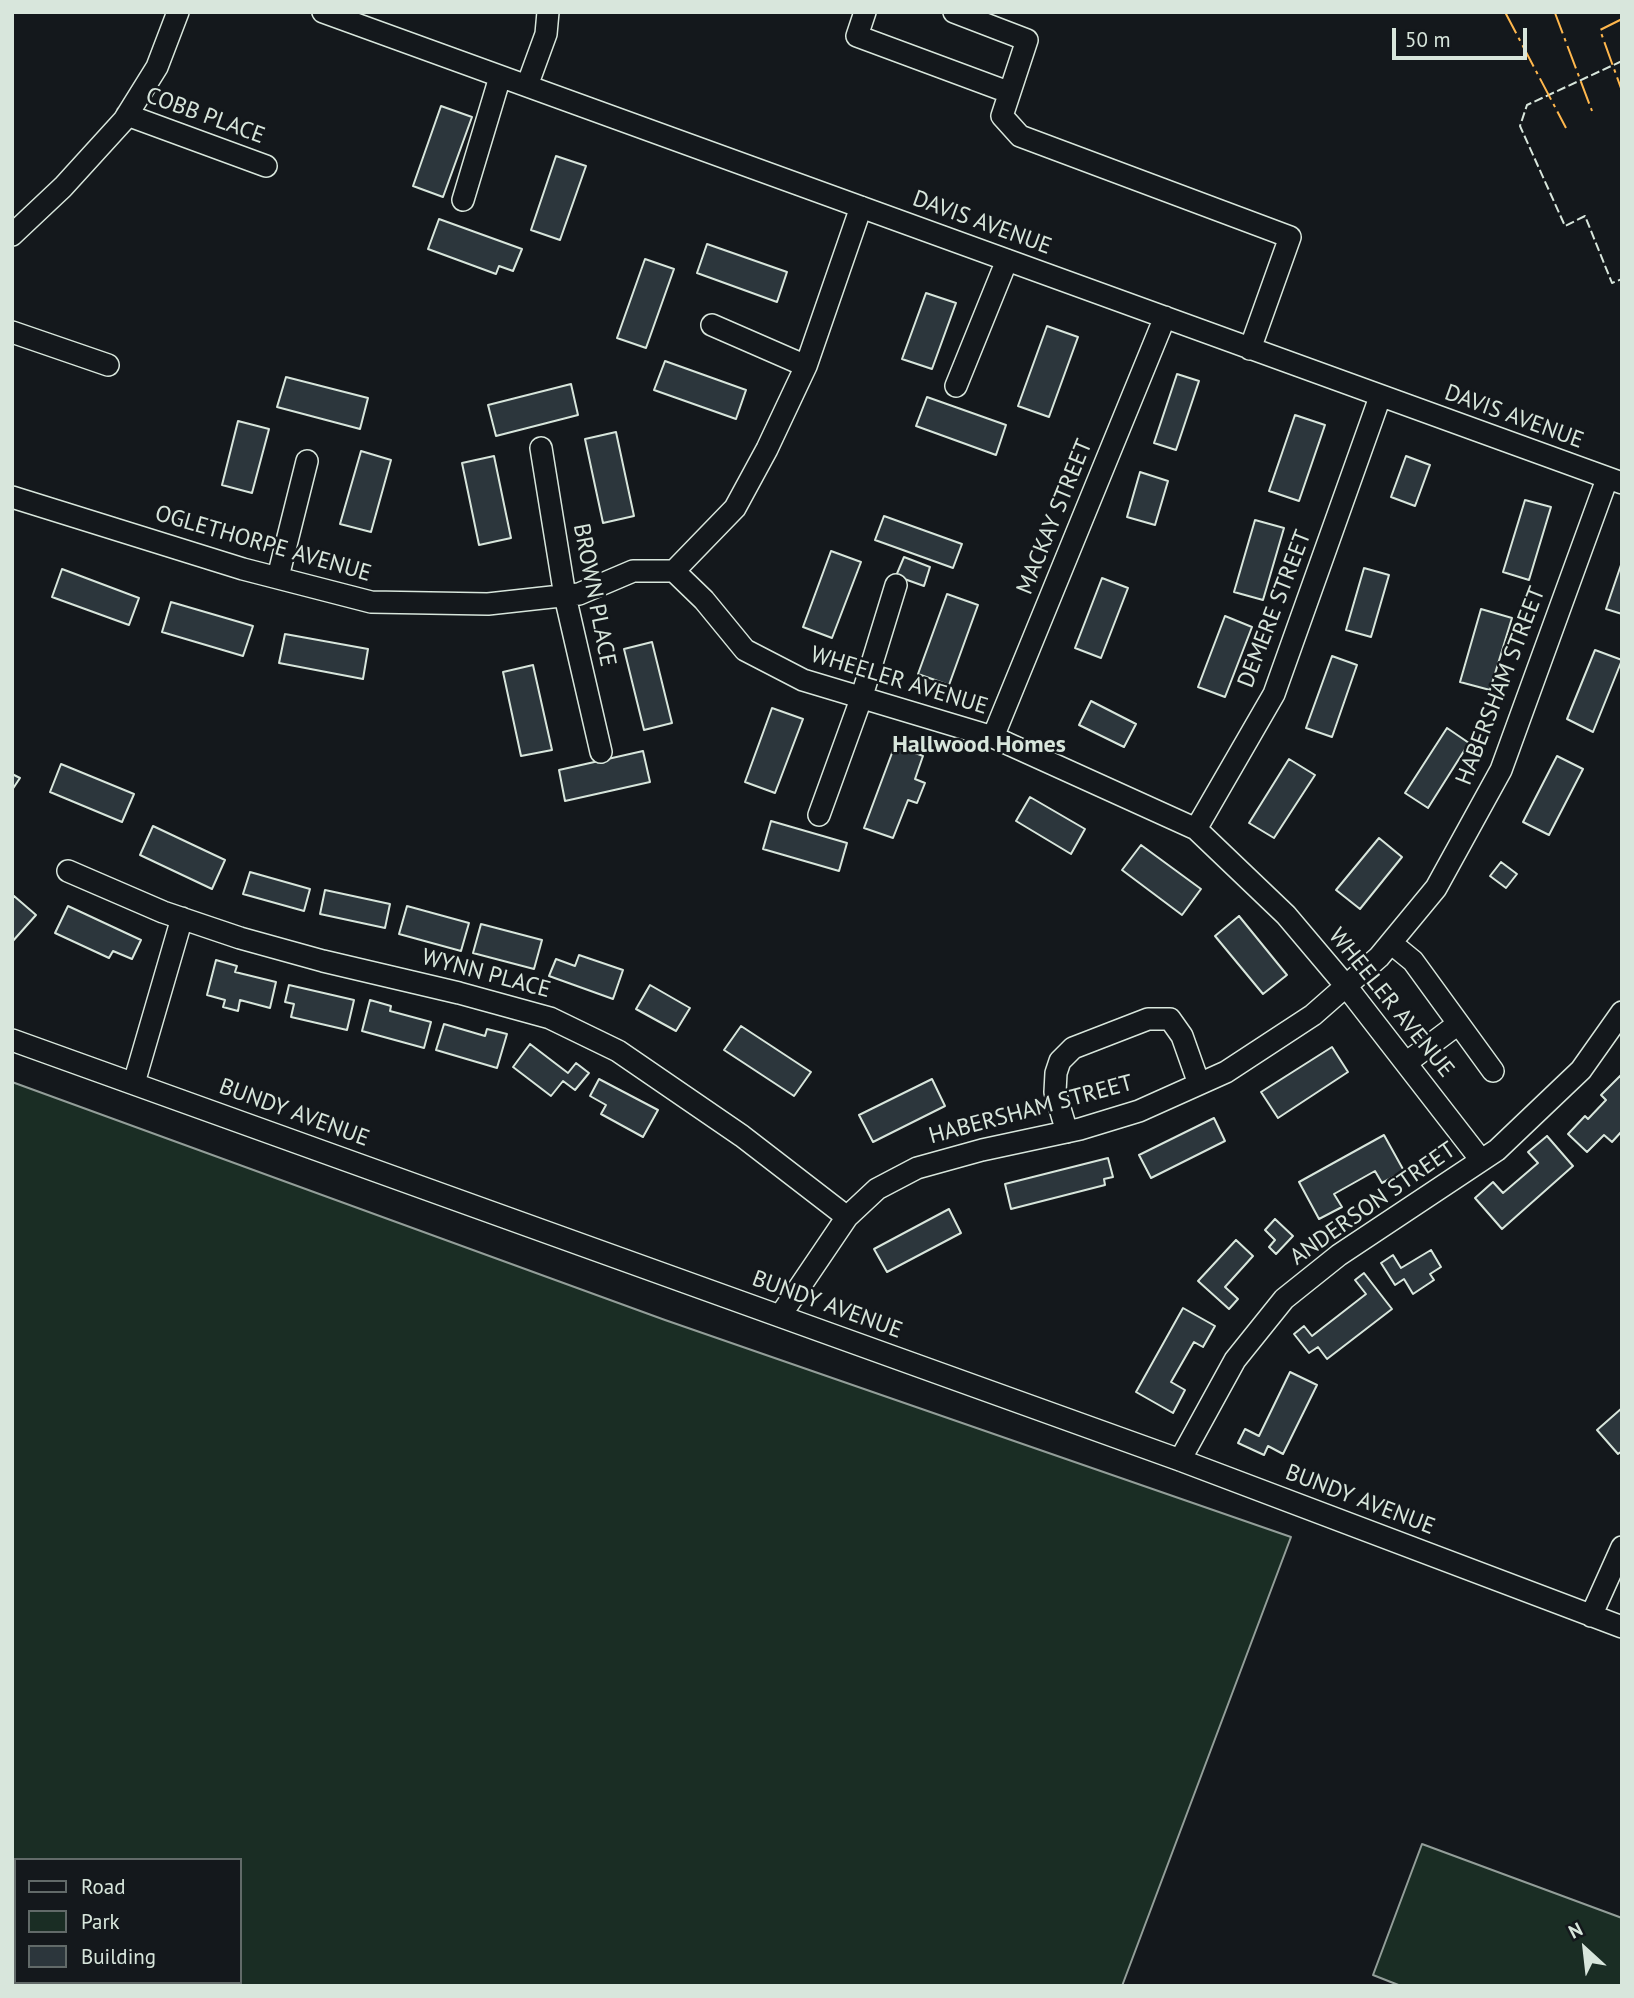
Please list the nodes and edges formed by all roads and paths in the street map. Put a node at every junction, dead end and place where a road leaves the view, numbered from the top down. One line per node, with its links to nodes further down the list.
1 (178, 12): 9 (street)
2 (323, 12): 6 (street, DAVIS AVENUE)
3 (548, 12): 7 (street)
4 (865, 12): 8 (street)
5 (954, 12): 8 (street)
6 (500, 77): 7 (street, DAVIS AVENUE); 11 (street)
7 (527, 86): 12 (street, DAVIS AVENUE)
8 (1008, 92): 18 (street)
9 (127, 115): 10 (street, COBB PLACE); 13 (street)
10 (266, 166)
11 (463, 200)
12 (861, 207): 14 (street, DAVIS AVENUE); 20 (street)
13 (12, 235)
14 (1007, 260): 15 (street, DAVIS AVENUE); 21 (street)
15 (1165, 317): 18 (street, DAVIS AVENUE); 32 (street, MACKAY STREET)
16 (712, 325): 20 (street)
17 (12, 332): 19 (street)
18 (1250, 349): 22 (street, DAVIS AVENUE)
19 (108, 365)
20 (807, 366): 27 (street)
21 (956, 386)
22 (1380, 397): 25 (street, DAVIS AVENUE); 35 (street, DEMERE STREET)
23 (541, 448): 30 (street, BROWN PLACE)
24 (307, 461): 28 (street)
25 (1615, 481): 38 (street, HABERSHAM STREET)
26 (12, 497): 28 (street, OGLETHORPE AVENUE)
27 (674, 570): 30 (street, OGLETHORPE AVENUE); 31 (street, WHEELER AVENUE)
28 (278, 578): 30 (street, OGLETHORPE AVENUE)
29 (896, 585): 31 (street)
30 (565, 596): 33 (street, BROWN PLACE)
31 (861, 699): 32 (street, WHEELER AVENUE); 34 (street)
32 (993, 737): 35 (street, WHEELER AVENUE)
33 (601, 752)
34 (818, 815)
35 (1196, 829): 39 (street, WHEELER AVENUE)
36 (68, 871): 37 (street, WYNN PLACE)
37 (182, 918): 45 (street); 49 (street, WYNN PLACE)
38 (1391, 943): 39 (street, HABERSHAM STREET); 41 (street)
39 (1346, 986): 43 (street, WHEELER AVENUE); 46 (street, HABERSHAM STREET)
40 (1622, 1012): 48 (street, ANDERSON STREET)
41 (1458, 1024): 43 (street); 44 (street)
42 (12, 1040): 45 (street, BUNDY AVENUE)
43 (1406, 1063): 48 (street, WHEELER AVENUE)
44 (1493, 1071)
45 (134, 1083): 50 (street, BUNDY AVENUE)
46 (1199, 1084): 47 (street, HABERSHAM STREET); 47 (street)
47 (1067, 1132): 49 (street, HABERSHAM STREET)
48 (1482, 1160): 51 (street, ANDERSON STREET)
49 (847, 1217): 50 (street, HABERSHAM STREET)
50 (780, 1316): 51 (street, BUNDY AVENUE)
51 (1180, 1460): 53 (street, BUNDY AVENUE)
52 (1622, 1546): 53 (street)
53 (1591, 1615): 54 (street, BUNDY AVENUE)
54 (1622, 1627)

